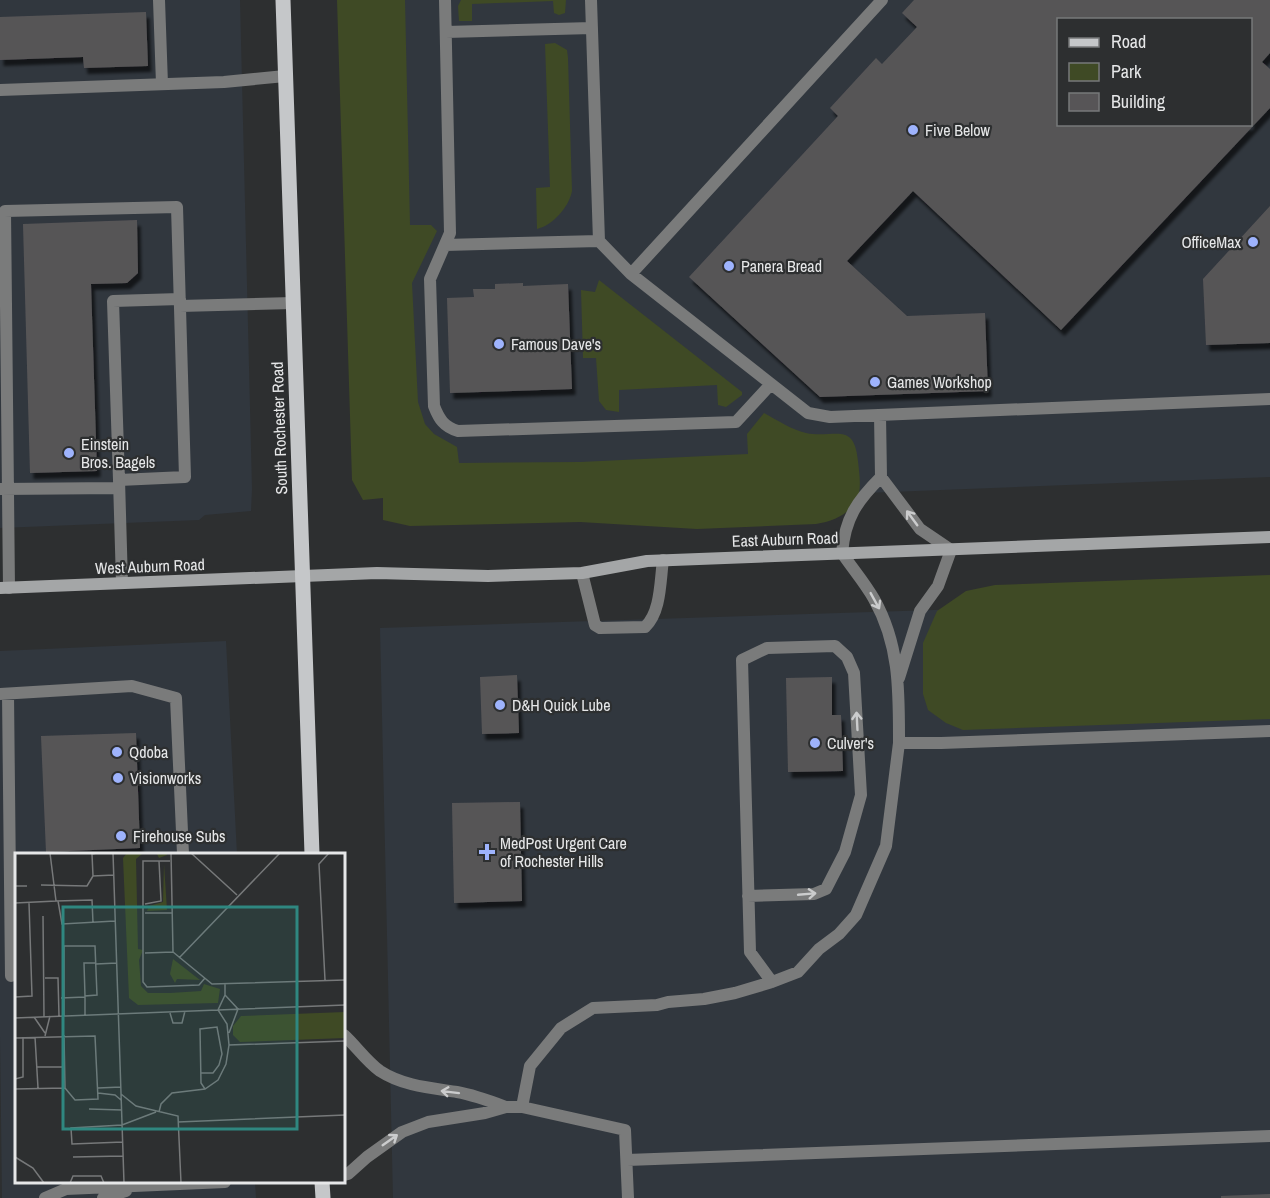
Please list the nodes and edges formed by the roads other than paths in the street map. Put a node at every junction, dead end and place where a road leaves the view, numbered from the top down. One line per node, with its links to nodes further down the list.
1 (159, 0): 9 (lane)
2 (283, 0): 8 (main road, South Rochester Road)
3 (445, 0): 7 (lane)
4 (591, 0): 6 (lane)
5 (882, 0): 13 (lane)
6 (592, 28): 7 (lane); 11 (lane)
7 (446, 32): 12 (lane)
8 (285, 76): 9 (lane); 15 (main road, South Rochester Road)
9 (162, 84): 10 (lane)
10 (0, 90)
11 (598, 241): 12 (lane); 13 (lane)
12 (445, 245): 16 (lane)
13 (631, 274): 16 (lane)
14 (180, 302): 15 (lane); 20 (lane); 20 (lane); 21 (lane)
15 (293, 303): 27 (main road, South Rochester Road)
16 (771, 384): 18 (lane)
17 (1270, 399): 18 (lane)
18 (880, 415): 19 (lane)
19 (881, 477): 23 (lane, one-way to 19); 24 (lane)
20 (119, 484): 21 (lane); 28 (lane)
21 (4, 489): 29 (lane)
22 (1270, 537): 23 (main road, East Auburn Road)
23 (951, 550): 24 (main road, East Auburn Road); 30 (lane)
24 (842, 553): 25 (main road, East Auburn Road); 30 (lane, one-way to 30)
25 (663, 560): 26 (main road, East Auburn Road); 26 (lane)
26 (582, 573): 27 (main road, East Auburn Road)
27 (302, 577): 28 (main road, West Auburn Road); 35 (main road, South Rochester Road)
28 (122, 583): 29 (main road, West Auburn Road)
29 (4, 588)
30 (899, 678): 33 (lane)
31 (4, 694): 34 (lane); 36 (lane)
32 (1270, 731): 33 (lane)
33 (899, 743): 40 (lane)
34 (183, 853)
35 (312, 853)
36 (5, 865): 37 (lane)
37 (13, 885): 39 (lane)
38 (748, 896): 38 (lane, one-way to 38); 40 (lane)
39 (9, 978)
40 (772, 982): 43 (lane)
41 (345, 1036): 42 (lane, one-way to 41)
42 (506, 1107): 43 (lane); 46 (lane, one-way to 42)
43 (522, 1107): 45 (lane)
44 (1270, 1136): 45 (lane)
45 (627, 1160): 53 (lane)
46 (345, 1175)
47 (198, 1183): 49 (lane)
48 (322, 1183): 52 (main road)
49 (145, 1185): 50 (lane); 51 (lane)
50 (45, 1198)
51 (103, 1198)
52 (323, 1198)
53 (628, 1198)

